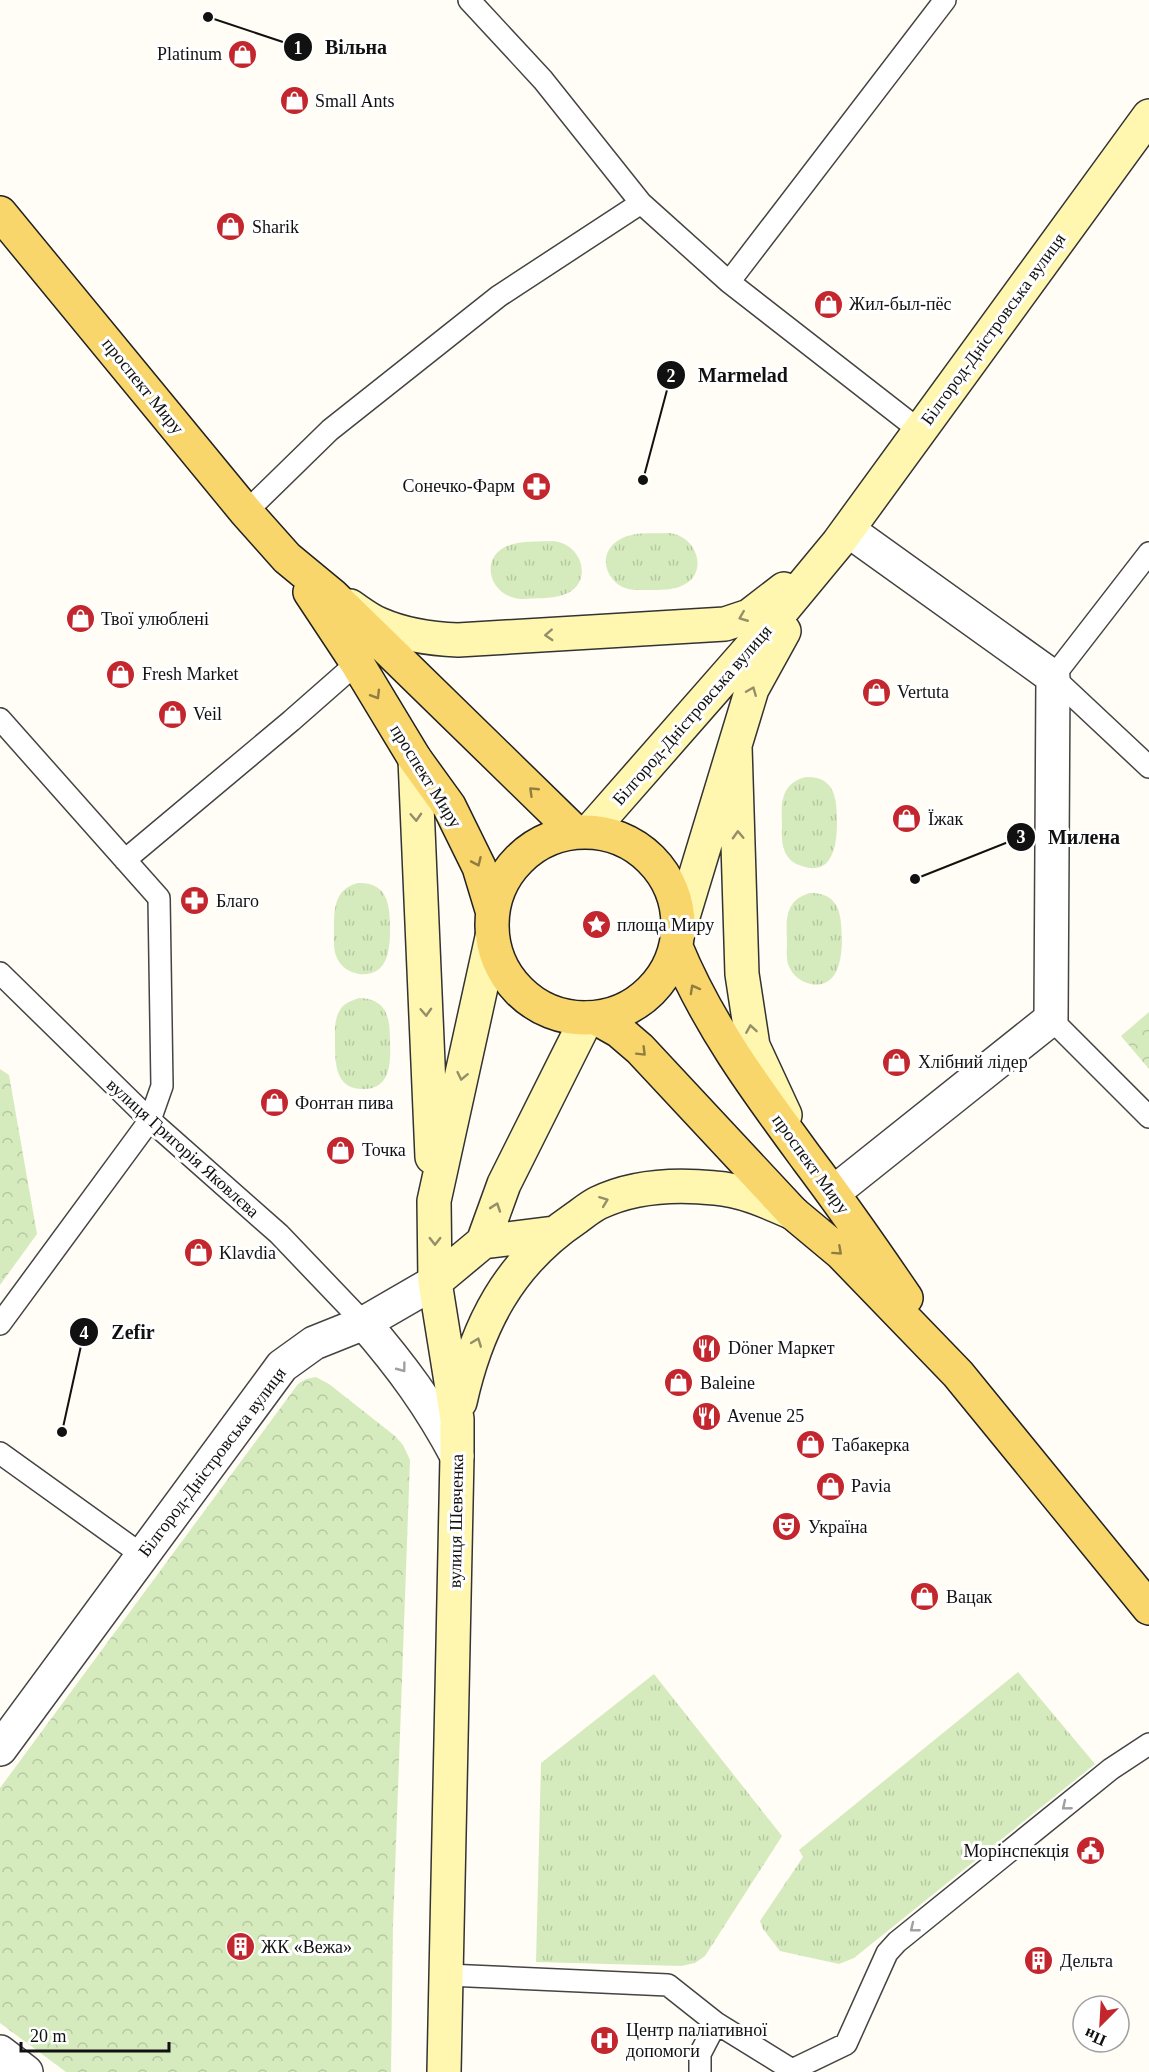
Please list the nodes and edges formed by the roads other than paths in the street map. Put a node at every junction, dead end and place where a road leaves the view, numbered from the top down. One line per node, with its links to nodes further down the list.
1 (470, 0): 4 (lane)
2 (936, 3): 6 (lane)
3 (1149, 116): 7 (main road, Білгород-Дністровська вулиця)
4 (641, 202): 6 (lane); 8 (lane)
5 (0, 213): 8 (main road, проспект Миру)
6 (729, 282): 7 (lane)
7 (919, 430): 9 (main road, Білгород-Дністровська вулиця)
8 (246, 512): 11 (main road, проспект Миру)
9 (843, 537): 12 (main road, one-way to 12); 14 (street); 16 (main road, Білгород-Дністровська вулиця, one-way to 9); 19 (main road, Білгород-Дністровська вулиця)
10 (1149, 553): 14 (lane)
11 (287, 558): 12 (main road, проспект Миру); 13 (main road, проспект Миру)
12 (333, 596): 19 (main road, проспект Миру, one-way to 12)
13 (357, 663): 17 (main road, проспект Миру, one-way to 17); 20 (lane)
14 (1053, 677): 18 (lane); 25 (street)
15 (0, 718): 20 (lane)
16 (735, 746): 22 (main road, Білгород-Дністровська вулиця); 28 (main road, one-way to 16)
17 (415, 759): 21 (main road, проспект Миру, one-way to 21); 29 (main road, one-way to 29)
18 (1149, 767)
19 (583, 832): 21 (main road); 22 (main road)
20 (125, 860): 27 (lane)
21 (492, 924): 24 (main road); 29 (main road, one-way to 29)
22 (677, 940): 24 (main road); 28 (main road, проспект Миру, one-way to 22)
23 (0, 973): 27 (lane, вулиця Григорія Яковлєва)
24 (592, 1018): 30 (main road, проспект Миру, one-way to 30); 32 (main road, one-way to 24)
25 (1051, 1019): 26 (lane); 28 (street)
26 (1149, 1117)
27 (150, 1120): 34 (lane, вулиця Григорія Яковлєва); 35 (lane)
28 (833, 1193): 36 (main road, проспект Миру)
29 (434, 1201): 33 (main road, one-way to 33)
30 (793, 1213): 31 (main road, one-way to 30); 36 (main road, проспект Миру, one-way to 36)
31 (554, 1233): 32 (main road); 37 (main road, one-way to 31)
32 (483, 1242): 33 (main road)
33 (435, 1282): 34 (street, Білгород-Дністровська вулиця); 37 (main road, вулиця Шевченка)
34 (364, 1323): 39 (street, one-way to 39); 40 (street, Білгород-Дністровська вулиця)
35 (0, 1324)
36 (958, 1374): 41 (main road, проспект Миру)
37 (457, 1419): 39 (main road, вулиця Шевченка)
38 (0, 1453): 40 (lane)
39 (457, 1456): 44 (main road, вулиця Шевченка)
40 (142, 1555): 43 (street, Білгород-Дністровська вулиця)
41 (1149, 1608)
42 (1149, 1744): 45 (lane, one-way to 45)
43 (0, 1749)
44 (447, 1975): 45 (lane); 48 (main road, вулиця Шевченка)
45 (716, 2023): 49 (lane)
46 (0, 2052): 47 (street)
47 (26, 2072)
48 (444, 2072)
49 (700, 2072)

